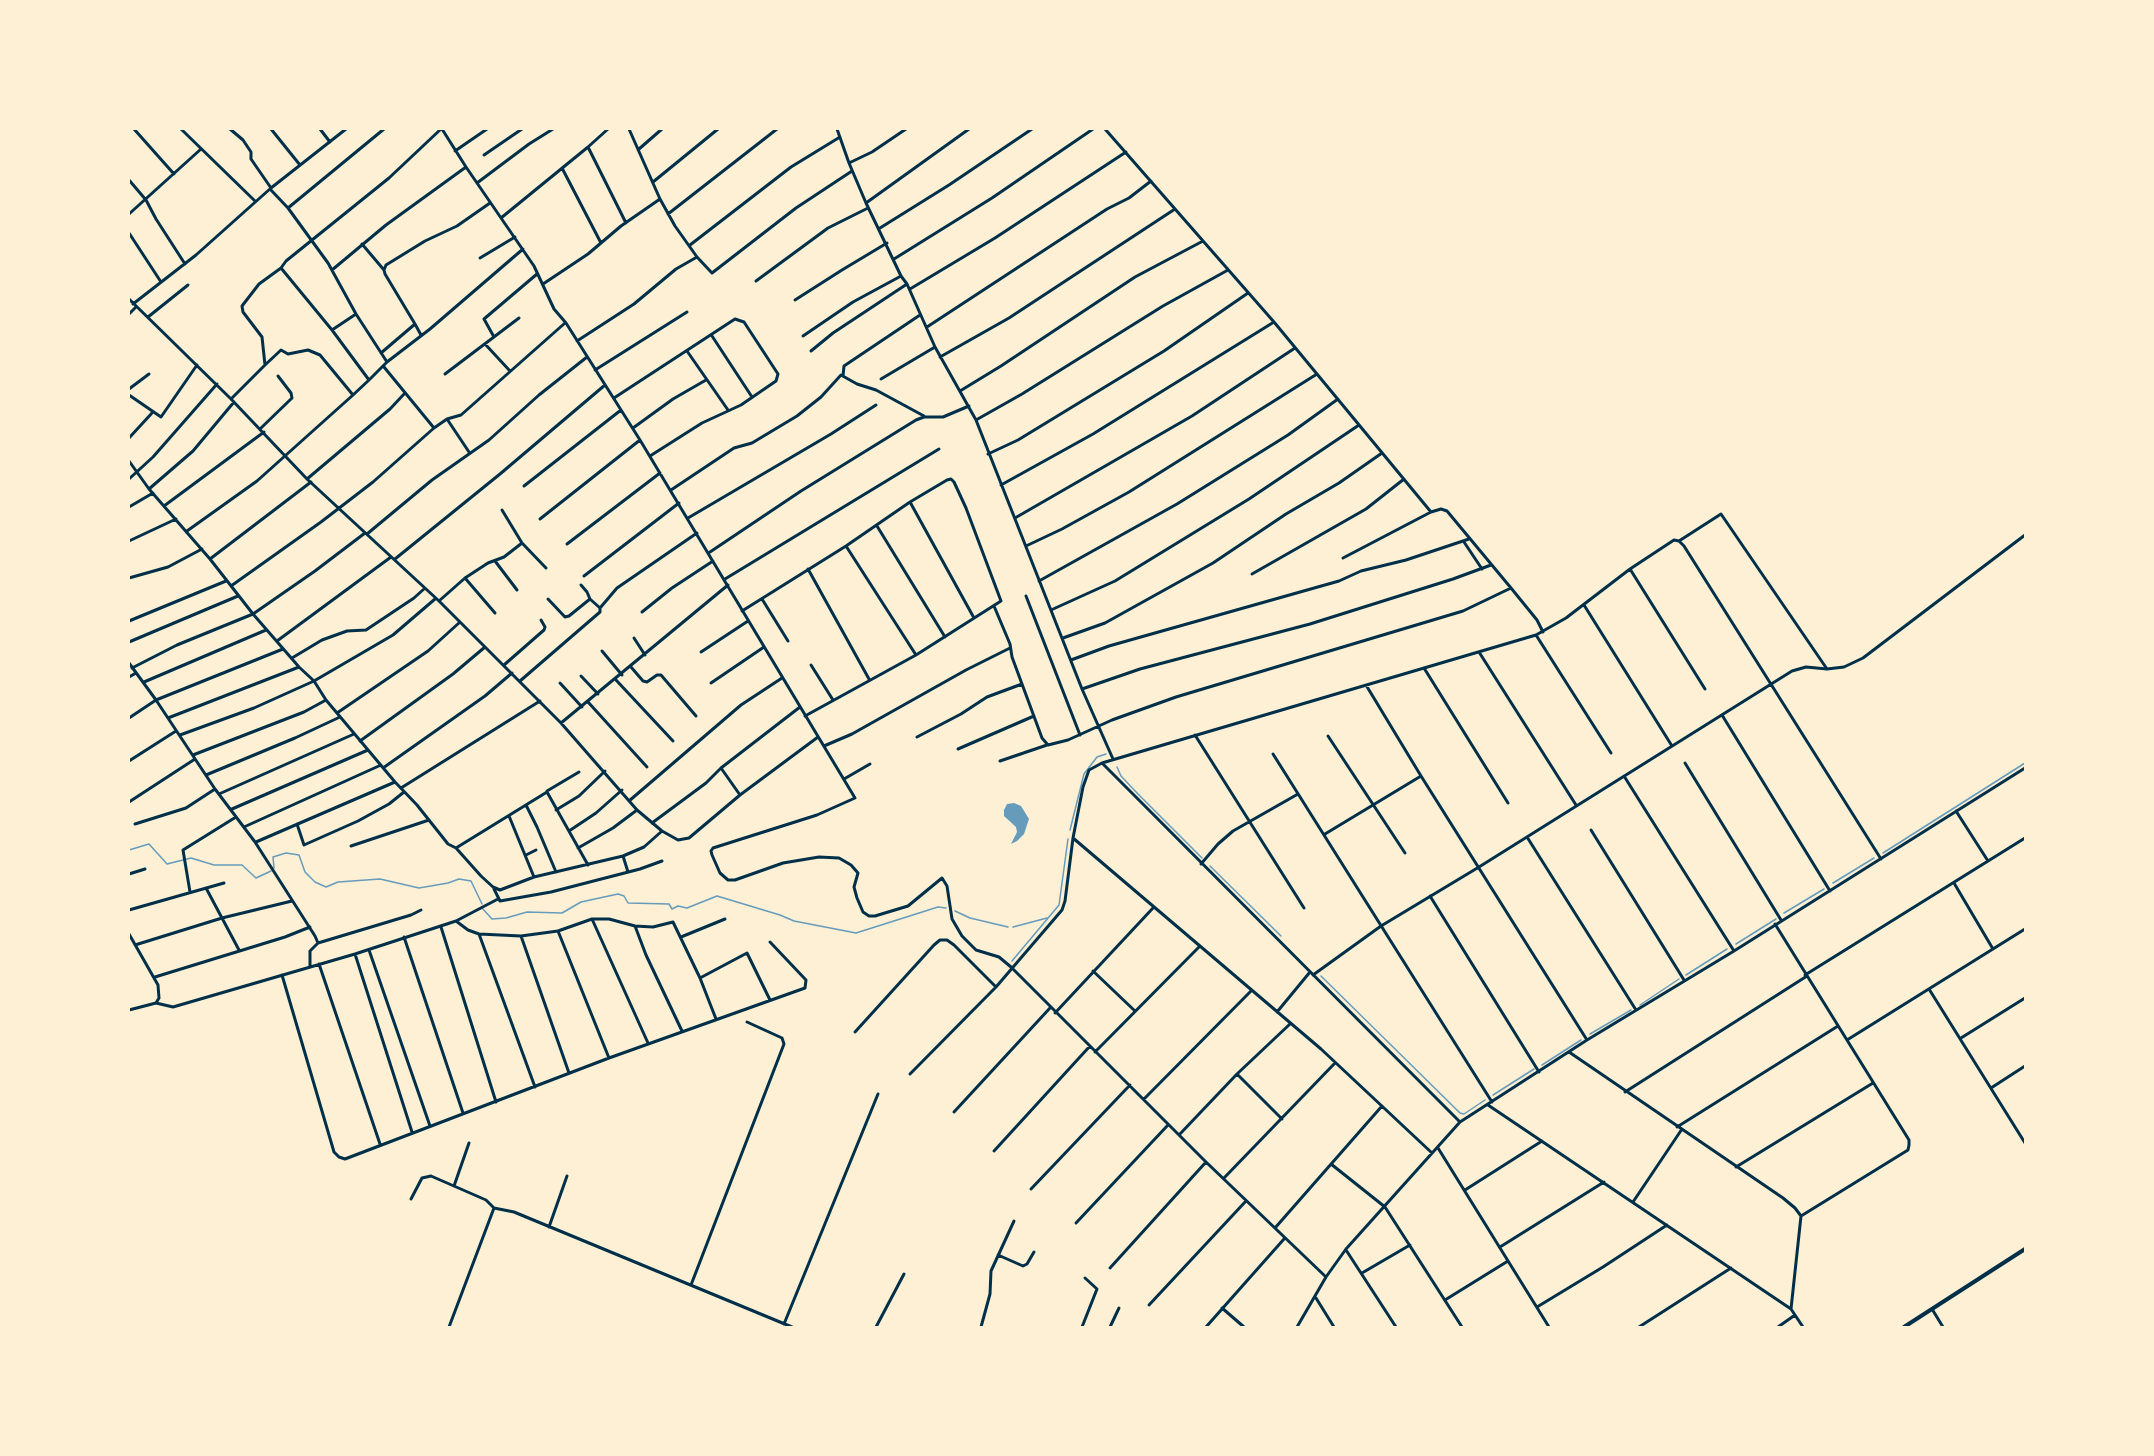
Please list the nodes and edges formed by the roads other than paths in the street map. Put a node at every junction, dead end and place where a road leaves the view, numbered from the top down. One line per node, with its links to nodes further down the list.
1 (134, 129): 36 (street)
2 (181, 129): 26 (street)
3 (230, 129): 41 (street)
4 (271, 129): 32 (street)
5 (320, 129): 24 (street)
6 (346, 129): 24 (street)
7 (384, 129): 47 (street)
8 (442, 129): 28 (street); 56 (street)
9 (487, 129): 28 (street)
10 (522, 129): 30 (street)
11 (553, 129): 40 (street)
12 (608, 129): 25 (street)
13 (629, 129): 27 (street)
14 (662, 129): 27 (street)
15 (718, 129): 39 (street)
16 (777, 129): 50 (street)
17 (838, 129): 23 (street)
18 (906, 129): 31 (street)
19 (969, 129): 46 (street)
20 (1032, 129): 53 (street)
21 (1093, 129): 65 (street)
22 (1105, 129): 29 (street)
23 (840, 137): 31 (street); 61 (street)
24 (331, 142): 32 (street)
25 (588, 147): 34 (street); 52 (street)
26 (201, 149): 36 (street); 44 (street)
27 (639, 149): 39 (street)
28 (455, 151): 33 (street)
29 (1126, 152): 38 (street); 78 (street)
30 (484, 155)
31 (849, 163): 35 (street)
32 (300, 165): 41 (street)
33 (466, 167): 40 (street); 60 (street)
34 (562, 168): 51 (street); 58 (street)
35 (852, 171): 46 (street); 63 (street)
36 (174, 174): 43 (street)
37 (129, 180): 43 (street)
38 (1151, 181): 48 (street); 92 (street)
39 (653, 182): 42 (street)
40 (477, 183): 45 (street)
41 (270, 188): 44 (street); 47 (street)
42 (660, 199): 50 (street); 52 (street)
43 (146, 200): 49 (street); 66 (street)
44 (255, 201): 66 (street)
45 (490, 203): 51 (street); 69 (street)
46 (867, 205): 53 (street); 73 (street)
47 (288, 208): 56 (street)
48 (1175, 208): 57 (street); 106 (street)
49 (129, 214)
50 (668, 214): 61 (street)
51 (501, 219): 55 (street)
52 (626, 223): 58 (street)
53 (880, 228): 59 (street)
54 (129, 233): 74 (street)
55 (514, 237): 62 (street); 64 (street)
56 (311, 241): 67 (street); 68 (street)
57 (1203, 241): 70 (street); 124 (street)
58 (601, 243): 75 (street)
59 (887, 243): 65 (street); 81 (street)
60 (362, 244): 68 (street); 69 (street)
61 (690, 245): 63 (street)
62 (523, 249): 71 (street); 94 (street)
63 (697, 257): 98 (street)
64 (480, 258)
65 (894, 259): 72 (street)
66 (185, 264): 74 (street)
67 (281, 268): 93 (street); 109 (street)
68 (332, 270): 85 (street)
69 (384, 270): 91 (street)
70 (1228, 270): 79 (street); 139 (street)
71 (538, 273): 75 (street); 97 (street)
72 (901, 276): 76 (street); 96 (street)
73 (756, 281)
74 (161, 282): 82 (street)
75 (543, 284): 90 (street)
76 (907, 284): 78 (street); 103 (street)
77 (188, 285): 87 (street)
78 (909, 289): 86 (street)
79 (1248, 293): 89 (street); 150 (street)
80 (129, 300): 82 (street)
81 (795, 300)
82 (135, 305): 84 (street); 87 (street)
83 (687, 312): 111 (street)
84 (129, 314)
85 (356, 314): 93 (street); 104 (street)
86 (920, 315): 92 (street); 117 (street)
87 (148, 317): 108 (street)
88 (519, 318): 97 (street)
89 (1274, 322): 101 (street); 159 (street)
90 (566, 323): 98 (street); 112 (street)
91 (415, 324): 94 (street); 104 (street)
92 (926, 328): 100 (street)
93 (332, 330): 119 (street)
94 (421, 335): 107 (street)
95 (712, 336): 102 (street); 128 (street); 128 (street)
96 (803, 336)
97 (494, 337): 99 (street)
98 (577, 341): 105 (street)
99 (485, 344): 112 (street); 114 (street)
100 (935, 347): 106 (street); 118 (street)
101 (1295, 348): 115 (street); 172 (street)
102 (687, 351): 120 (street); 129 (street)
103 (811, 351)
104 (381, 353): 107 (street)
105 (587, 357): 111 (street); 147 (street)
106 (940, 357): 124 (street)
107 (387, 362): 110 (street)
108 (197, 365): 121 (street); 136 (street)
109 (265, 365): 127 (street); 131 (street)
110 (384, 367): 119 (street); 125 (street)
111 (595, 370): 122 (street)
112 (510, 371): 138 (street)
113 (149, 374): 123 (street)
114 (446, 374)
115 (1317, 374): 130 (street); 187 (street)
116 (278, 376): 143 (street)
117 (843, 376): 137 (street); 162 (street)
118 (880, 379)
119 (369, 380): 127 (street)
120 (706, 381): 135 (street); 142 (street)
121 (217, 384): 131 (street); 153 (street)
122 (605, 385): 129 (street); 190 (street)
123 (129, 389)
124 (960, 391): 133 (street)
125 (405, 393): 141 (street); 156 (street)
126 (129, 395): 136 (street)
127 (353, 395): 149 (street)
128 (752, 397): 135 (street)
129 (614, 399): 134 (street)
130 (1338, 399): 140 (street); 206 (street)
131 (233, 400): 143 (street); 161 (street)
132 (876, 405): 171 (street)
133 (969, 406): 137 (street); 139 (street)
134 (621, 410): 142 (street); 160 (street)
135 (728, 410): 151 (street)
136 (153, 413): 144 (street)
137 (924, 417): 189 (street)
138 (447, 418): 141 (street); 147 (street)
139 (976, 420): 150 (street)
140 (1359, 425): 148 (street); 222 (street)
141 (434, 428): 168 (street)
142 (633, 428): 145 (street)
143 (262, 430): 149 (street); 166 (street)
144 (129, 438)
145 (640, 440): 151 (street); 174 (street)
146 (939, 449): 204 (street)
147 (469, 452): 177 (street)
148 (1382, 453): 157 (street); 237 (street)
149 (285, 454): 156 (street); 176 (street)
150 (988, 454): 159 (street)
151 (650, 456): 154 (street)
152 (129, 461): 153 (street)
153 (138, 473): 155 (street); 161 (street)
154 (660, 473): 162 (street); 185 (street)
155 (129, 479)
156 (307, 479): 158 (street)
157 (1404, 479): 170 (street); 200 (street)
158 (311, 482): 168 (street); 192 (street)
159 (1001, 485): 172 (street)
160 (524, 486)
161 (149, 489): 163 (street)
162 (671, 490): 165 (street)
163 (153, 493): 166 (street); 167 (street)
164 (910, 502): 175 (street); 220 (street); 227 (street)
165 (679, 503): 171 (street); 201 (street)
166 (164, 506): 173 (street)
167 (129, 507)
168 (338, 508): 177 (street); 209 (street)
169 (502, 510): 184 (street)
170 (1431, 512): 180 (street); 191 (street)
171 (688, 518): 178 (street)
172 (1015, 518): 187 (street)
173 (176, 519): 176 (street); 182 (street)
174 (540, 519)
175 (877, 526): 186 (street); 235 (street)
176 (187, 531): 188 (street)
177 (366, 533): 190 (street); 226 (street)
178 (697, 533): 189 (street); 221 (street)
179 (2025, 534): 259 (street)
180 (1469, 539): 183 (street); 195 (street)
181 (1679, 540): 199 (street); 259 (street); 275 (street)
182 (129, 541)
183 (1464, 542): 198 (street); 251 (street)
184 (522, 543): 193 (street); 196 (street)
185 (567, 544)
186 (846, 546): 197 (street); 248 (street)
187 (1026, 546): 206 (street)
188 (202, 549): 192 (street); 202 (street)
189 (709, 553): 194 (street)
190 (393, 558): 210 (street); 240 (street)
191 (1343, 558)
192 (210, 559): 205 (street)
193 (495, 561): 203 (street); 212 (street)
194 (713, 561): 204 (street); 224 (street)
195 (1491, 564): 198 (street); 211 (street)
196 (546, 568)
197 (808, 569): 218 (street); 266 (street)
198 (1482, 569): 276 (street)
199 (1630, 570): 219 (street); 277 (street)
200 (1252, 574)
201 (584, 576)
202 (129, 578)
203 (465, 578): 215 (street); 225 (street)
204 (725, 579): 208 (street)
205 (226, 581): 209 (street); 229 (street)
206 (1039, 581): 222 (street)
207 (581, 585): 217 (street)
208 (728, 585): 223 (street); 249 (street)
209 (231, 586): 213 (street)
210 (425, 588): 215 (street); 250 (street)
211 (1511, 588): 233 (street); 294 (street)
212 (517, 590)
213 (238, 596): 226 (street); 239 (street)
214 (1026, 596): 298 (street)
215 (438, 599): 231 (street); 268 (street)
216 (548, 599): 217 (street)
217 (591, 599): 221 (street)
218 (762, 599): 223 (street); 238 (street)
219 (1584, 604): 233 (street); 307 (street)
220 (994, 606): 227 (street); 243 (street)
221 (600, 608): 269 (street)
222 (1051, 610): 237 (street)
223 (742, 611): 230 (street)
224 (642, 612)
225 (495, 613)
226 (253, 614): 232 (street); 257 (street)
227 (974, 618): 235 (street)
228 (541, 620): 253 (street)
229 (129, 621)
230 (748, 621): 242 (street); 246 (street)
231 (460, 622): 241 (street); 286 (street)
232 (266, 630): 240 (street); 270 (street)
233 (1543, 632): 234 (street)
234 (1536, 635): 247 (street); 311 (street)
235 (945, 637): 248 (street)
236 (634, 638): 249 (street)
237 (1063, 638): 251 (street)
238 (788, 641)
239 (129, 642)
240 (277, 642): 244 (street)
241 (485, 647): 253 (street); 303 (street)
242 (764, 647): 265 (street); 272 (street)
243 (1010, 648): 273 (street); 306 (street)
244 (283, 649): 250 (street); 279 (street)
245 (602, 651): 262 (street)
246 (701, 652)
247 (1479, 652): 258 (street); 343 (street)
248 (916, 654): 266 (street)
249 (645, 655): 256 (street)
250 (291, 658): 255 (street)
251 (1071, 660): 276 (street)
252 (129, 663): 257 (street)
253 (504, 665): 261 (street)
254 (811, 665): 281 (street)
255 (299, 667): 268 (street); 292 (street)
256 (631, 667): 262 (street); 288 (street)
257 (132, 668): 260 (street)
258 (1424, 669): 274 (street); 340 (street)
259 (1827, 669): 275 (street)
260 (136, 673): 264 (street); 270 (street)
261 (512, 673): 269 (street); 319 (street)
262 (622, 675): 267 (street)
263 (581, 676): 278 (street)
264 (129, 677)
265 (782, 678): 285 (street); 339 (street)
266 (869, 679): 281 (street)
267 (616, 680): 278 (street); 304 (street)
268 (314, 681): 280 (street); 297 (street)
269 (520, 681): 282 (street)
270 (143, 682): 279 (street)
271 (560, 683): 284 (street)
272 (711, 683)
273 (1022, 684): 290 (street); 302 (street)
274 (1366, 685): 299 (street); 326 (street)
275 (1770, 685): 287 (street); 371 (street)
276 (1082, 689): 294 (street)
277 (1705, 689)
278 (598, 694): 283 (street)
279 (156, 700): 291 (street); 292 (street)
280 (326, 700): 286 (street); 312 (street)
281 (833, 700): 289 (street)
282 (540, 701): 293 (street); 330 (street)
283 (588, 702): 284 (street); 320 (street)
284 (582, 707): 293 (street)
285 (800, 707): 289 (street); 321 (street)
286 (338, 715): 296 (street); 325 (street)
287 (1722, 715): 307 (street); 386 (street)
288 (696, 716)
289 (805, 716): 301 (street)
290 (1034, 716): 305 (street); 308 (street)
291 (129, 718)
292 (168, 718): 295 (street)
293 (561, 723): 323 (street)
294 (1098, 727): 298 (street); 313 (street)
295 (176, 732): 297 (street); 314 (street)
296 (354, 734): 303 (street); 335 (street)
297 (180, 735): 312 (street)
298 (1080, 735): 305 (street)
299 (1195, 735): 313 (street); 351 (street)
300 (1328, 736): 342 (street)
301 (818, 737): 306 (street); 337 (street)
302 (917, 737)
303 (360, 741): 309 (street)
304 (673, 741)
305 (1048, 745): 315 (street)
306 (824, 746): 328 (street)
307 (1672, 746): 327 (street)
308 (958, 749)
309 (368, 750): 319 (street); 344 (street)
310 (1273, 753): 336 (street)
311 (1611, 753)
312 (194, 757): 325 (street); 338 (street)
313 (1113, 759): 316 (street)
314 (129, 761)
315 (1000, 761)
316 (1102, 763): 361 (street); 374 (street)
317 (1684, 763): 398 (street)
318 (870, 764): 328 (street)
319 (382, 767): 329 (street); 355 (street)
320 (647, 767)
321 (721, 768): 337 (street); 352 (street)
322 (2025, 768): 347 (street)
323 (605, 771): 332 (street); 345 (street)
324 (579, 772): 334 (street)
325 (206, 775): 331 (street)
326 (1421, 776): 342 (street); 376 (street)
327 (1624, 776): 343 (street); 419 (street)
328 (844, 779): 423 (street)
329 (395, 782): 330 (street); 354 (street)
330 (401, 788): 333 (street)
331 (215, 789): 335 (street); 353 (street)
332 (622, 790): 339 (street); 357 (street)
333 (404, 792): 350 (street); 354 (street)
334 (547, 792): 341 (street); 345 (street)
335 (219, 794): 344 (street)
336 (1298, 794): 351 (street); 359 (street)
337 (740, 795): 358 (street)
338 (129, 801)
339 (629, 801): 346 (street)
340 (1508, 803)
341 (526, 805): 348 (street); 378 (street)
342 (1373, 805): 359 (street); 368 (street)
343 (1577, 805): 360 (street)
344 (232, 809): 349 (street)
345 (556, 810): 357 (street)
346 (637, 810): 352 (street); 366 (street)
347 (1956, 811): 371 (street); 373 (street)
348 (509, 816): 365 (street); 369 (street)
349 (237, 817): 355 (street); 387 (street)
350 (429, 820): 364 (street); 365 (street)
351 (1249, 821): 374 (street); 392 (street)
352 (652, 823): 358 (street)
353 (135, 824)
354 (297, 824): 363 (street)
355 (244, 827): 363 (street)
356 (1591, 830): 430 (street)
357 (568, 831): 366 (street)
358 (662, 831): 370 (street)
359 (1325, 834): 402 (street)
360 (1527, 837): 376 (street); 439 (street)
361 (1073, 838): 391 (street); 423 (street)
362 (2025, 838): 373 (street)
363 (255, 842): 390 (street)
364 (351, 846)
365 (456, 848): 384 (street)
366 (578, 848): 375 (street)
367 (536, 850): 369 (street)
368 (1405, 853)
369 (526, 855): 381 (street)
370 (623, 856): 375 (street); 379 (street)
371 (1881, 859): 386 (street)
372 (662, 861): 379 (street)
373 (1988, 861): 383 (street)
374 (1201, 864): 425 (street)
375 (588, 865): 378 (street)
376 (1479, 867): 388 (street); 450 (street)
377 (145, 869): 380 (street)
378 (556, 872): 381 (street)
379 (628, 872): 389 (street)
380 (129, 874)
381 (534, 877): 384 (street)
382 (224, 883): 385 (street)
383 (1954, 883): 416 (street); 427 (street)
384 (494, 887): 389 (street)
385 (206, 888): 387 (street); 395 (street)
386 (1830, 891): 398 (street)
387 (190, 892): 393 (street)
388 (1430, 896): 402 (street); 459 (street)
389 (498, 899): 399 (street)
390 (292, 901): 395 (street); 403 (street)
391 (1153, 908): 415 (street); 424 (street)
392 (1304, 908)
393 (129, 910)
394 (421, 910): 413 (street)
395 (222, 918): 414 (street); 418 (street)
396 (592, 919): 401 (street); 406 (street); 452 (street)
397 (725, 919): 411 (street)
398 (1781, 920): 400 (street)
399 (456, 921): 404 (street); 408 (street)
400 (1775, 924): 419 (street); 427 (street)
401 (635, 926): 411 (street); 447 (street)
402 (1381, 926): 425 (street); 471 (street)
403 (310, 927): 413 (street); 418 (street)
404 (441, 927): 410 (street); 470 (street)
405 (2025, 929): 416 (street)
406 (558, 930): 409 (street); 456 (street)
407 (129, 934): 414 (street)
408 (479, 934): 409 (street); 465 (street)
409 (521, 936): 460 (street)
410 (404, 937): 417 (street); 473 (street)
411 (681, 937): 429 (street)
412 (770, 942): 435 (street)
413 (318, 943): 422 (street)
414 (135, 945): 428 (street)
415 (1199, 947): 433 (street); 440 (street)
416 (1993, 949): 432 (street)
417 (369, 950): 420 (street); 477 (street)
418 (239, 951): 428 (street)
419 (1734, 951): 430 (street)
420 (356, 954): 421 (street); 481 (street)
421 (319, 964): 422 (street); 486 (street)
422 (310, 967): 426 (street)
423 (1011, 967): 431 (street); 437 (street)
424 (1093, 971): 440 (street); 442 (street)
425 (1311, 973): 441 (street); 476 (street)
426 (282, 975): 436 (street); 486 (street)
427 (1806, 975): 446 (street); 467 (street)
428 (155, 977): 436 (street)
429 (700, 978): 435 (street); 443 (street)
430 (1684, 980): 439 (street)
431 (996, 987): 448 (street); 461 (street)
432 (1929, 989): 449 (street); 451 (street)
433 (1251, 991): 441 (street); 469 (street)
434 (2025, 998): 449 (street)
435 (770, 1000): 443 (street)
436 (156, 1003): 438 (street)
437 (1050, 1008): 442 (street); 474 (street)
438 (129, 1010)
439 (1636, 1010): 450 (street)
440 (1135, 1011): 454 (street)
441 (1277, 1012): 445 (street)
442 (1055, 1013): 453 (street)
443 (716, 1019): 447 (street)
444 (747, 1022): 524 (street)
445 (1290, 1024): 457 (street); 462 (street)
446 (1838, 1026): 451 (street); 479 (street)
447 (682, 1032): 452 (street)
448 (855, 1032)
449 (1960, 1039): 466 (street)
450 (1587, 1040): 455 (street)
451 (1847, 1040): 463 (street)
452 (648, 1044): 456 (street)
453 (1090, 1046): 454 (street); 488 (street)
454 (1095, 1052): 464 (street)
455 (1569, 1052): 459 (street); 467 (street)
456 (609, 1058): 460 (street)
457 (1335, 1063): 472 (street); 475 (street)
458 (2025, 1066): 466 (street)
459 (1539, 1072): 471 (street)
460 (570, 1074): 465 (street)
461 (910, 1074)
462 (1237, 1074): 475 (street); 482 (street)
463 (1873, 1083): 492 (street); 504 (street)
464 (1130, 1085): 469 (street); 497 (street)
465 (535, 1087): 470 (street)
466 (1991, 1088): 485 (street)
467 (1624, 1092): 479 (street)
468 (878, 1094): 534 (street)
469 (1144, 1099): 478 (street)
470 (496, 1102): 473 (street)
471 (1490, 1103): 476 (street); 483 (street)
472 (1382, 1106): 489 (street); 491 (street)
473 (463, 1113): 477 (street)
474 (954, 1113)
475 (1282, 1119): 494 (street)
476 (1460, 1122): 487 (street)
477 (430, 1125): 481 (street)
478 (1168, 1125): 482 (street); 506 (street)
479 (1677, 1127): 480 (street)
480 (1682, 1130): 492 (street); 501 (street)
481 (412, 1132): 486 (street)
482 (1178, 1135): 490 (street)
483 (1542, 1141): 495 (street); 498 (street)
484 (469, 1143): 496 (street)
485 (2025, 1143)
486 (380, 1144)
487 (1437, 1148): 489 (street); 498 (street)
488 (994, 1151)
489 (1432, 1153): 502 (street)
490 (1206, 1162): 494 (street); 518 (street)
491 (1331, 1164): 502 (street); 509 (street)
492 (1736, 1167): 504 (street)
493 (567, 1176): 508 (street)
494 (1224, 1179): 500 (street)
495 (1604, 1182): 501 (street); 512 (street)
496 (454, 1186): 499 (street); 503 (street)
497 (1031, 1189)
498 (1465, 1190): 512 (street)
499 (411, 1199)
500 (1246, 1201): 509 (street); 527 (street)
501 (1633, 1202): 507 (street)
502 (1385, 1207): 511 (street); 514 (street)
503 (494, 1208): 508 (street); 535 (street)
504 (1801, 1216): 531 (street)
505 (1014, 1221): 516 (street)
506 (1076, 1223)
507 (1667, 1225): 519 (street); 528 (street)
508 (549, 1227): 524 (street)
509 (1275, 1228): 510 (street)
510 (1285, 1238): 522 (street); 530 (street)
511 (1410, 1245): 520 (street); 526 (street)
512 (1500, 1247): 517 (street)
513 (2025, 1249): 532 (street)
514 (1346, 1250): 520 (street); 522 (street)
515 (1035, 1252): 516 (street)
516 (998, 1255): 538 (street)
517 (1508, 1261): 526 (street); 528 (street)
518 (1110, 1268)
519 (1731, 1268): 531 (street); 548 (street)
520 (1361, 1273): 545 (street)
521 (904, 1274): 537 (street)
522 (1326, 1277): 525 (street)
523 (1085, 1278): 539 (street)
524 (691, 1285): 534 (street)
525 (1316, 1297): 543 (street); 544 (street)
526 (1445, 1300): 546 (street)
527 (1149, 1305)
528 (1537, 1307): 547 (street)
529 (1119, 1308): 540 (street)
530 (1222, 1308): 541 (street); 542 (street)
531 (1791, 1309): 533 (street)
532 (1932, 1309): 551 (street); 552 (street)
533 (1795, 1315): 549 (street); 550 (street)
534 (784, 1324): 536 (street)
535 (449, 1327)
536 (792, 1327)
537 (876, 1327)
538 (981, 1327)
539 (1082, 1327)
540 (1110, 1327)
541 (1206, 1327)
542 (1244, 1327)
543 (1297, 1327)
544 (1334, 1327)
545 (1396, 1327)
546 (1462, 1327)
547 (1550, 1327)
548 (1639, 1327)
549 (1778, 1327)
550 (1803, 1327)
551 (1904, 1327)
552 (1943, 1327)

